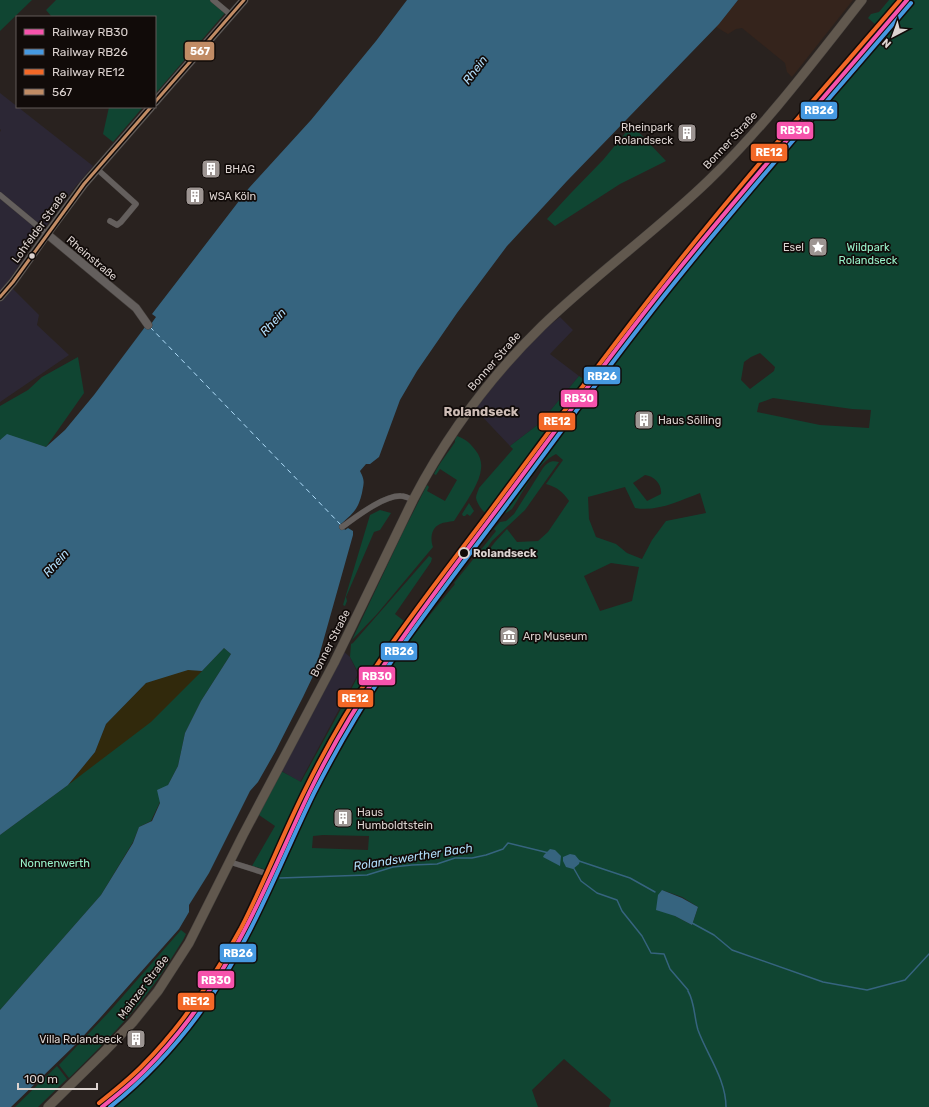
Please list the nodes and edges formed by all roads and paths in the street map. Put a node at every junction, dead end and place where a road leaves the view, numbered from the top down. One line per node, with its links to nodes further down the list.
1 (213, 0): 4 (street)
2 (244, 0): 4 (street)
3 (862, 0): 13 (main road, Bonner Straße)
4 (230, 15): 5 (street)
5 (156, 101)
6 (150, 108): 7 (street, Lohfelder Straße)
7 (97, 169): 9 (street); 10 (street, Lohfelder Straße)
8 (0, 195): 10 (street, Rheinstraße)
9 (110, 221)
10 (47, 234): 11 (street, Lohfelder Straße); 12 (street, Rheinstraße)
11 (0, 297)
12 (148, 325)
13 (412, 500): 14 (street); 15 (main road, Bonner Straße)
14 (342, 527)
15 (230, 862): 16 (street); 17 (main road, Mainzer Straße)
16 (268, 874)
17 (48, 1107)

